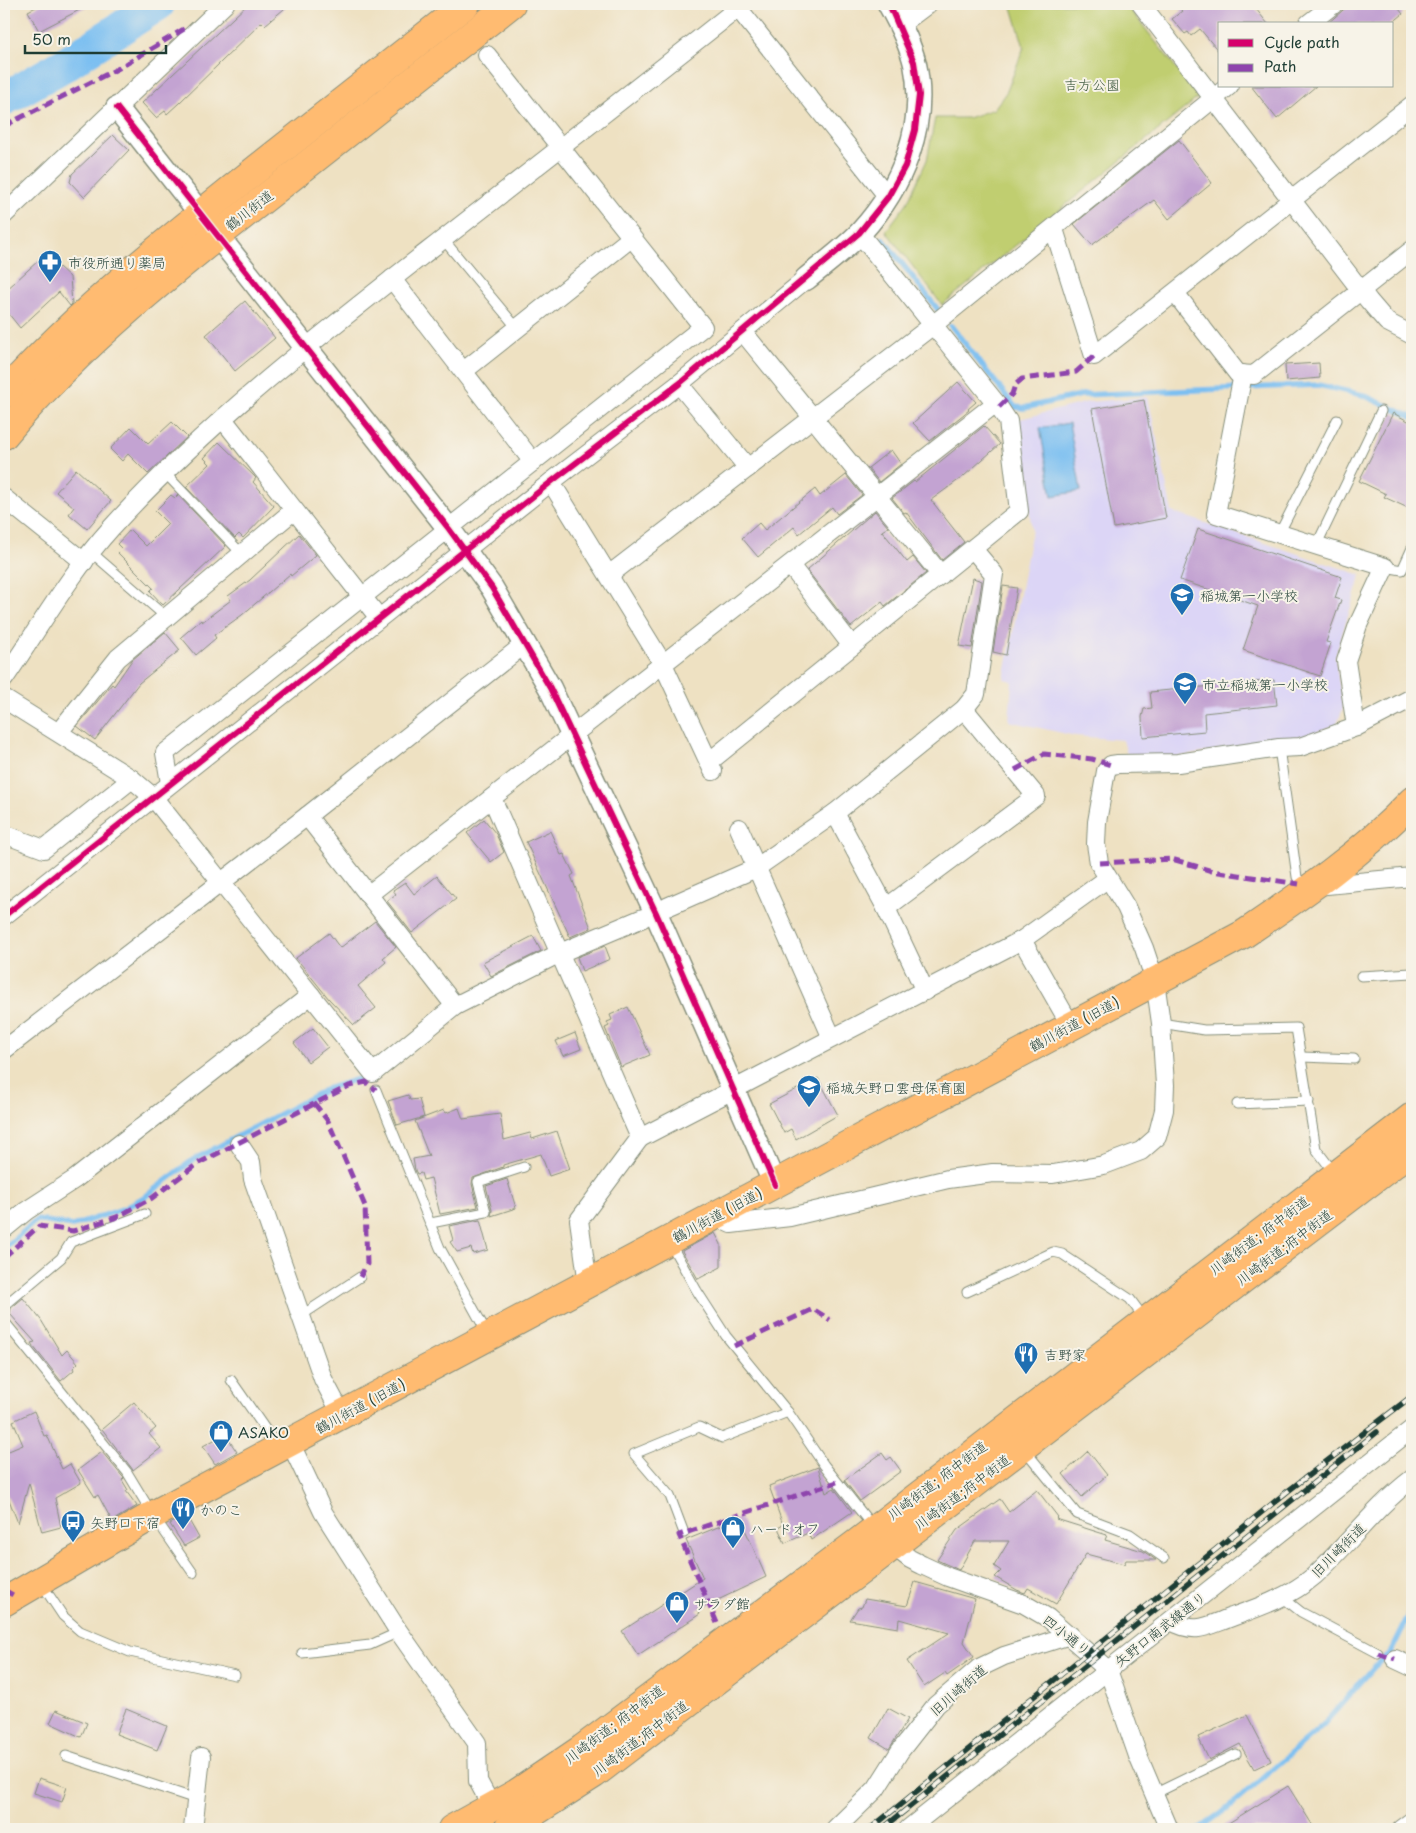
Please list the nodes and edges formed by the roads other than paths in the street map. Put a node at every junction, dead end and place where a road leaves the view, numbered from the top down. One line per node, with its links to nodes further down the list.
1 (226, 4): 15 (street)
2 (466, 4): 19 (main road, 鶴川街道)
3 (511, 4): 23 (main road, 鶴川街道)
4 (889, 4): 10 (street)
5 (928, 4): 10 (street)
6 (1141, 4): 13 (street)
7 (1334, 4): 9 (street)
8 (740, 6): 16 (street); 17 (street)
9 (1311, 22)
10 (900, 25): 17 (street)
11 (487, 55): 16 (street)
12 (1227, 88): 13 (street)
13 (1214, 99): 18 (street); 21 (street)
14 (1412, 105): 18 (street)
15 (117, 108): 19 (street); 20 (street)
16 (560, 146): 24 (street); 25 (street)
17 (888, 197): 22 (street)
18 (1292, 200): 29 (street); 30 (street)
19 (200, 214): 23 (street); 41 (main road, 鶴川街道)
20 (4, 215)
21 (1054, 229): 30 (street); 31 (street)
22 (859, 233): 28 (street); 31 (street)
23 (217, 236): 35 (street); 47 (main road, 鶴川街道)
24 (631, 238): 32 (street); 36 (street)
25 (443, 239): 27 (street); 32 (lane)
26 (1412, 250): 29 (street)
27 (392, 279): 35 (street); 38 (street)
28 (806, 279): 33 (street)
29 (1361, 290): 34 (street); 40 (street)
30 (1175, 293): 40 (street)
31 (933, 325): 42 (street); 44 (street)
32 (517, 328): 38 (street)
33 (743, 332): 37 (street); 44 (street)
34 (1412, 335)
35 (306, 345): 45 (street); 57 (street)
36 (681, 346): 37 (street); 48 (street)
37 (699, 367): 39 (street)
38 (465, 370): 48 (street)
39 (680, 384): 49 (street); 52 (street)
40 (1242, 384): 58 (street)
41 (4, 394)
42 (996, 403): 53 (street); 61 (street)
43 (1381, 411): 59 (lane)
44 (813, 417): 49 (street); 53 (street)
45 (223, 419): 50 (street); 56 (street)
46 (1337, 420): 58 (lane)
47 (4, 435)
48 (533, 462): 51 (street)
49 (748, 468): 67 (street)
50 (164, 472): 63 (lane); 64 (street)
51 (508, 482): 55 (street); 57 (street)
52 (551, 482): 55 (street); 67 (street)
53 (877, 496): 65 (street); 68 (street)
54 (4, 498): 64 (street)
55 (524, 504): 62 (street)
56 (293, 511): 63 (street); 69 (street)
57 (449, 528): 62 (street); 69 (street)
58 (1279, 534): 59 (street)
59 (1317, 544): 66 (street)
60 (1412, 548): 66 (lane)
61 (973, 549): 68 (street); 78 (street)
62 (465, 551): 71 (street); 72 (street)
63 (240, 553): 70 (street)
64 (88, 558): 70 (lane); 75 (street)
65 (790, 565): 73 (street); 74 (street)
66 (1385, 566): 79 (street)
67 (609, 575): 74 (street)
68 (941, 575): 73 (street)
69 (362, 596): 71 (street); 84 (street)
70 (166, 616): 80 (street)
71 (379, 618): 84 (street)
72 (526, 643): 81 (street); 89 (street)
73 (852, 646): 74 (street)
74 (663, 664): 81 (street)
75 (4, 679)
76 (1412, 698): 79 (street)
77 (4, 699): 80 (street)
78 (964, 709): 88 (street); 99 (street)
79 (1356, 726): 82 (street)
80 (59, 732): 83 (street)
81 (573, 734): 86 (street); 117 (street)
82 (1279, 748): 94 (street); 96 (lane)
83 (132, 779): 85 (street); 91 (street)
84 (170, 783): 85 (street)
85 (153, 797): 95 (street); 100 (street)
86 (492, 798): 97 (street); 103 (street)
87 (1412, 801): 96 (main road, 鶴川街道 (旧道))
88 (835, 813): 92 (street); 99 (street)
89 (307, 816): 95 (street); 97 (street)
90 (739, 828): 92 (street)
91 (4, 834)
92 (756, 868): 98 (street); 112 (street)
93 (1412, 877): 96 (street)
94 (1107, 879): 102 (street); 106 (street)
95 (220, 882): 108 (street); 113 (street)
96 (1310, 889): 106 (main road, 鶴川街道 (旧道))
97 (368, 895): 109 (street)
98 (667, 907)
99 (886, 908): 107 (street)
100 (5, 910)
101 (643, 918): 103 (street)
102 (1022, 940): 107 (street); 111 (street)
103 (560, 953): 109 (street); 121 (street)
104 (1412, 972): 105 (lane)
105 (1361, 976)
106 (1155, 981): 110 (street); 111 (main road, 鶴川街道 (旧道))
107 (925, 991): 112 (street)
108 (311, 995): 109 (street); 130 (street)
109 (456, 1006)
110 (1161, 1023): 114 (lane); 128 (street)
111 (1071, 1026): 126 (main road, 鶴川街道 (旧道))
112 (832, 1038): 117 (street)
113 (4, 1050)
114 (1302, 1057): 115 (lane); 118 (lane)
115 (1354, 1059)
116 (376, 1090): 129 (lane)
117 (734, 1090): 121 (street); 126 (street)
118 (1309, 1102): 119 (lane); 125 (lane)
119 (1237, 1104)
120 (1412, 1117): 125 (main road, 川崎街道; 府中街道)
121 (640, 1138): 133 (street)
122 (239, 1144): 136 (street)
123 (1412, 1150): 145 (main road, 川崎街道;府中街道)
124 (524, 1167): 129 (lane)
125 (1336, 1176): 138 (main road, 川崎街道; 府中街道)
126 (775, 1185): 128 (main road, 鶴川街道 (旧道))
127 (145, 1214): 135 (lane)
128 (716, 1217): 131 (main road, 鶴川街道 (旧道))
129 (431, 1223): 139 (lane)
130 (4, 1230)
131 (669, 1240): 133 (main road, 鶴川街道 (旧道)); 141 (lane)
132 (360, 1277): 136 (lane)
133 (588, 1284): 139 (main road, 鶴川街道 (旧道))
134 (967, 1292): 138 (lane)
135 (4, 1306)
136 (302, 1315): 142 (street)
137 (4, 1321): 147 (lane)
138 (1146, 1321): 149 (main road, 川崎街道; 府中街道)
139 (490, 1337): 142 (main road, 鶴川街道 (旧道))
140 (231, 1380): 144 (lane)
141 (788, 1412): 148 (lane); 149 (lane)
142 (342, 1415): 144 (main road, 鶴川街道 (旧道))
143 (1412, 1429): 155 (street, 矢野口南武線通り)
144 (284, 1445): 147 (main road, 鶴川街道 (旧道)); 156 (street)
145 (1022, 1446): 149 (main road, 川崎街道;府中街道); 150 (lane)
146 (1412, 1479): 153 (street, 旧川崎街道)
147 (153, 1515): 151 (lane); 152 (main road, 鶴川街道 (旧道))
148 (684, 1533)
149 (883, 1537): 157 (street, 四小通り); 169 (main road, 川崎街道; 府中街道); 173 (main road, 川崎街道;府中街道)
150 (1164, 1558)
151 (193, 1573)
152 (39, 1580): 154 (main road, 鶴川街道 (旧道)); 163 (lane)
153 (1282, 1597): 155 (street, 旧川崎街道); 159 (lane)
154 (4, 1602)
155 (1171, 1621): 162 (street, 矢野口南武線通り)
156 (399, 1632): 158 (lane); 169 (street)
157 (1070, 1635): 162 (street, 四小通り); 174 (street, 旧川崎街道)
158 (302, 1653)
159 (1378, 1653)
160 (1395, 1660): 161 (street)
161 (1412, 1667)
162 (1108, 1670): 167 (street, 四小通り); 175 (street, 矢野口南武線通り)
163 (235, 1675)
164 (1236, 1754): 167 (lane)
165 (66, 1756): 168 (lane)
166 (201, 1758): 168 (street)
167 (1154, 1794): 176 (street, 四小通り)
168 (196, 1799): 171 (street)
169 (492, 1807): 172 (main road, 川崎街道; 府中街道)
170 (1412, 1821): 177 (street)
171 (193, 1829)
172 (452, 1829)
173 (508, 1829)
174 (835, 1829)
175 (908, 1829)
176 (1169, 1829)
177 (1401, 1829)

